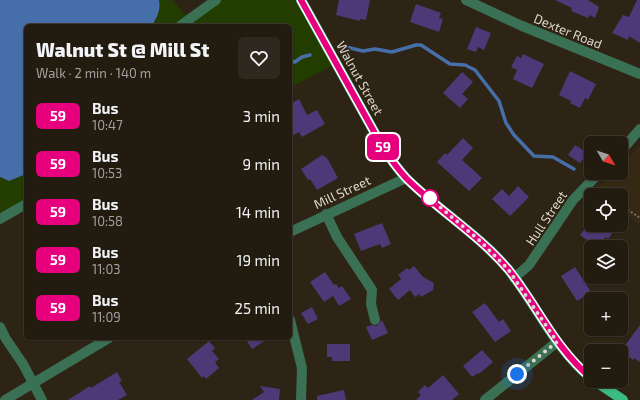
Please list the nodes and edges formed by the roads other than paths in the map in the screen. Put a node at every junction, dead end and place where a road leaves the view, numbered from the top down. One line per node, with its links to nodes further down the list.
1 (216, 0): 4 (street)
2 (301, 0): 8 (main road, Walnut Street)
3 (466, 0): 5 (street, Dexter Road)
4 (183, 24)
5 (640, 74)
6 (640, 129): 7 (street)
7 (628, 143)
8 (406, 178): 11 (street, Mill Street); 14 (main road, Walnut Street)
9 (592, 180): 14 (street, Hull Street)
10 (24, 205): 12 (street)
11 (326, 214): 13 (street, Mill Street); 15 (street)
12 (0, 219)
13 (292, 231)
14 (514, 278): 19 (main road, Walnut Street)
15 (375, 320)
16 (0, 328): 21 (street)
17 (292, 328): 25 (street)
18 (106, 340): 21 (street)
19 (557, 342): 20 (main road, Walnut Street); 26 (street)
20 (584, 371)
21 (33, 384): 23 (street); 24 (street)
22 (605, 388): 27 (main road)
23 (5, 400)
24 (42, 400)
25 (301, 400)
26 (485, 400)
27 (623, 400)

